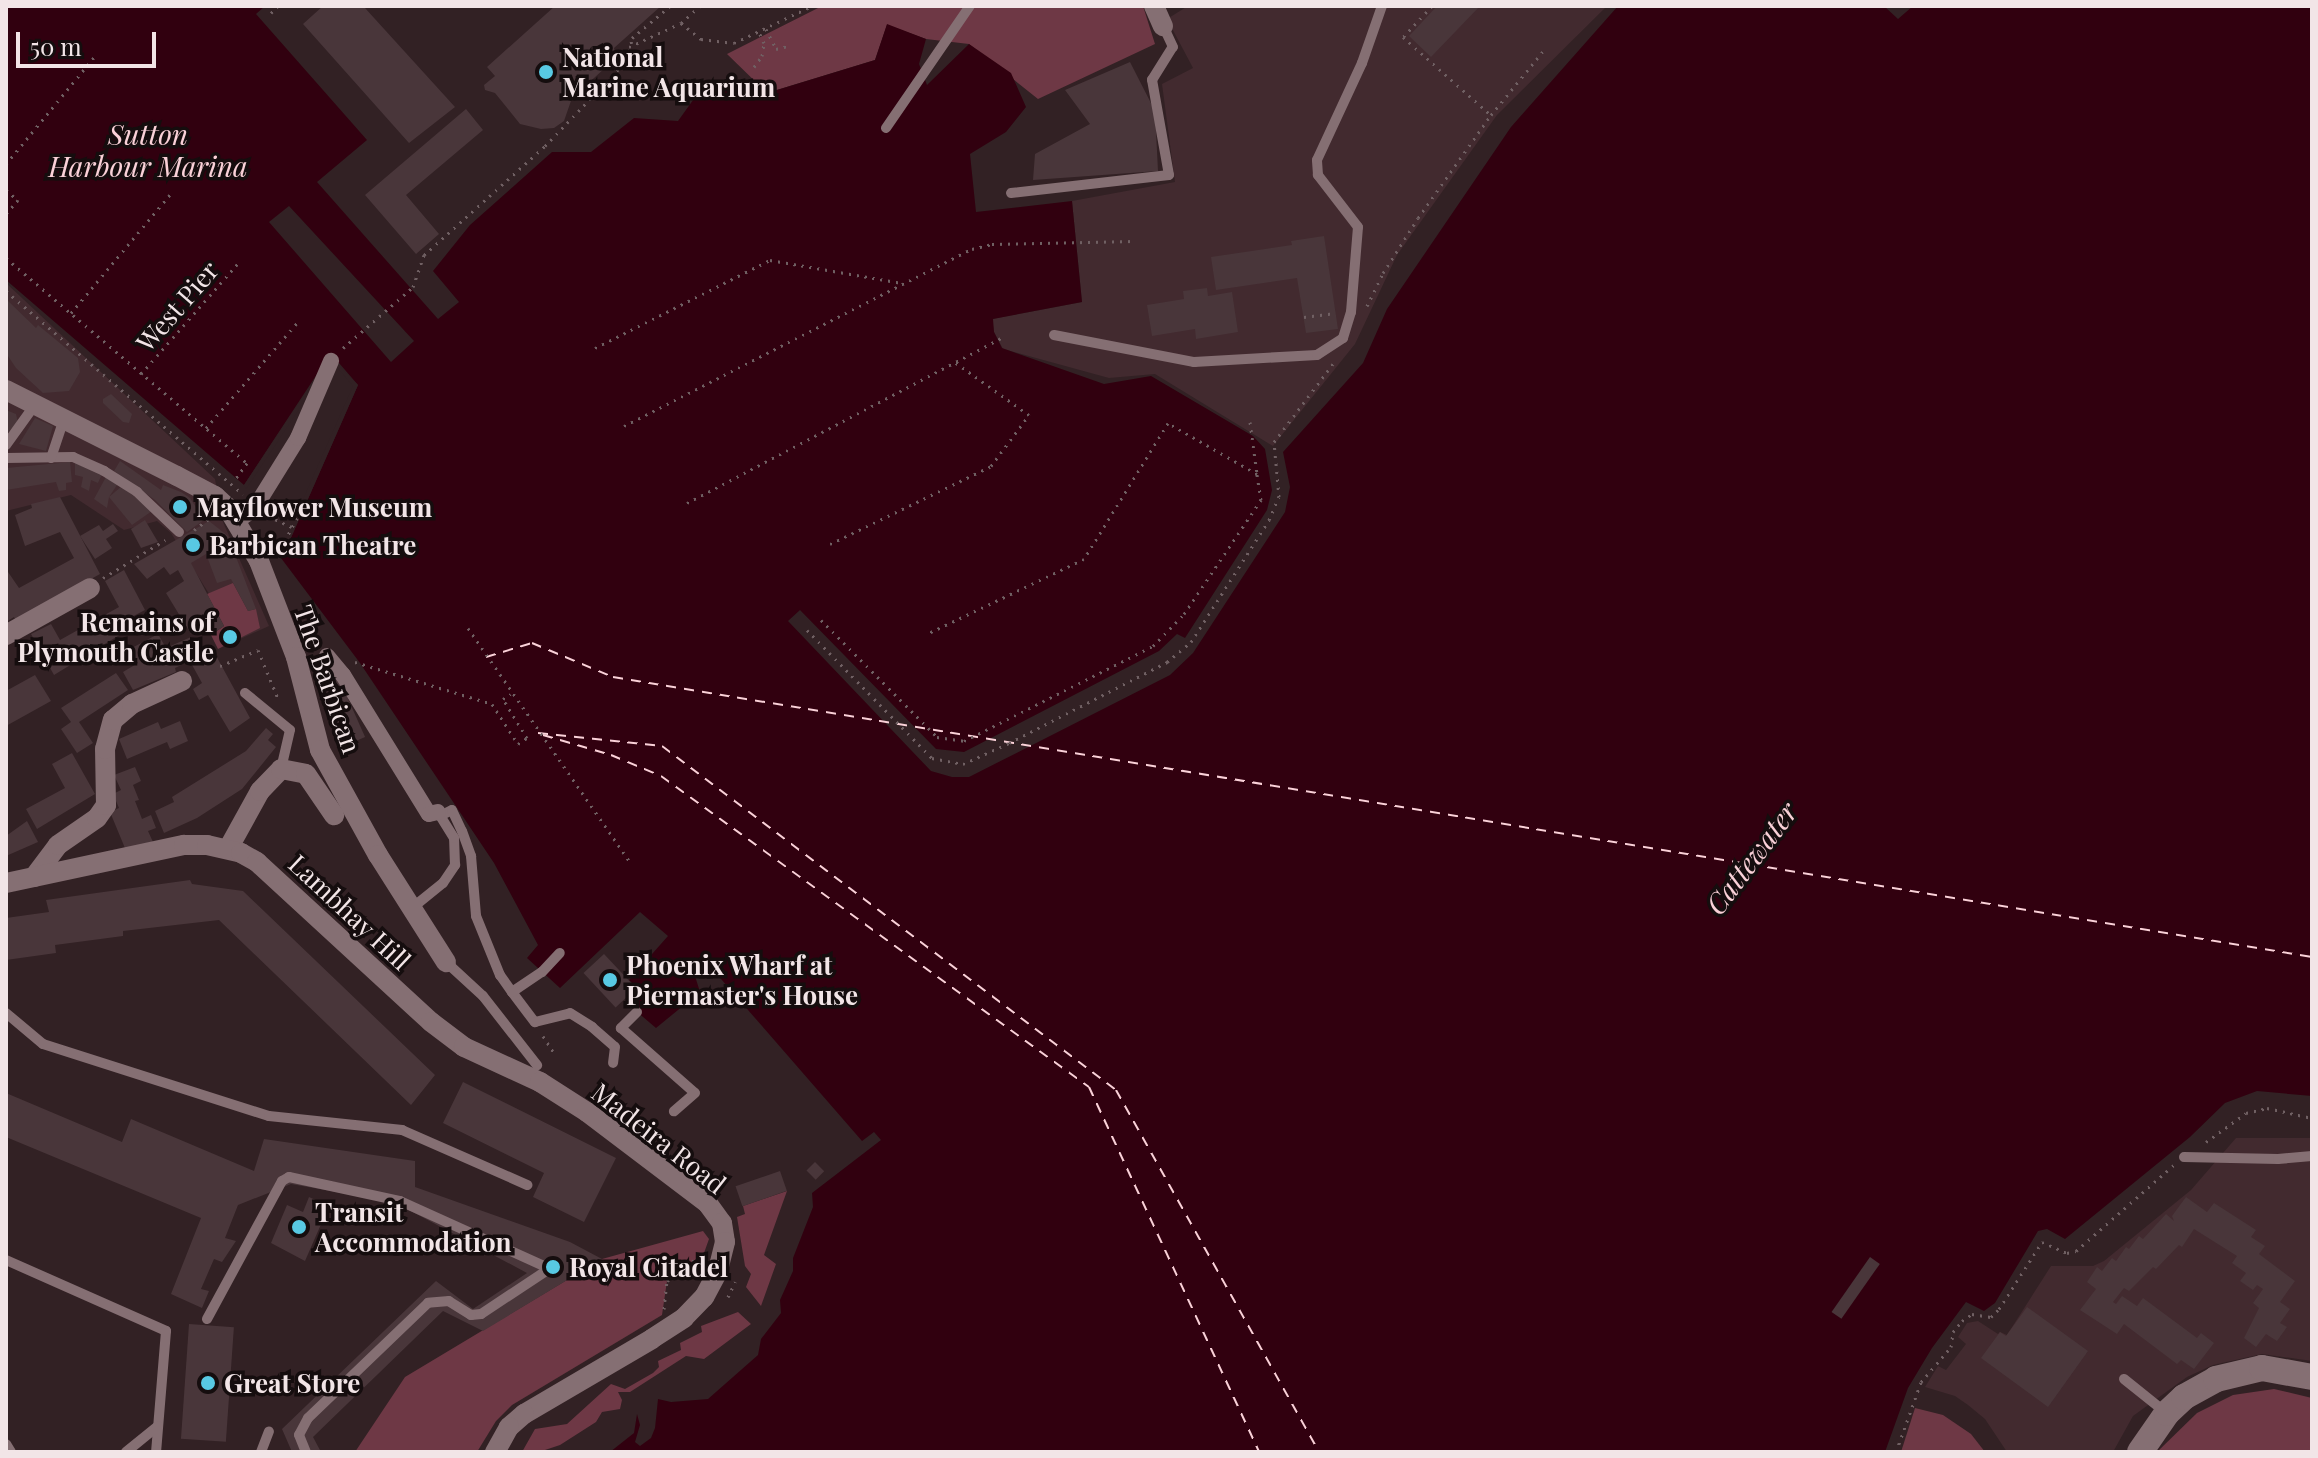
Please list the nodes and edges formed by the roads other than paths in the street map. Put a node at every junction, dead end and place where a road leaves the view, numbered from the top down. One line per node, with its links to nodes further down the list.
1 (970, 6): 5 (lane)
2 (1154, 6): 4 (street)
3 (1382, 6): 7 (lane)
4 (1163, 26): 6 (lane)
5 (886, 128)
6 (1011, 193)
7 (1054, 335)
8 (331, 361): 15 (street)
9 (8, 390): 10 (street, The Barbican)
10 (34, 406): 11 (street, The Barbican); 12 (lane)
11 (64, 419): 14 (lane); 15 (street, The Barbican)
12 (6, 445)
13 (6, 458): 14 (lane)
14 (51, 458): 16 (lane)
15 (239, 512): 28 (street, The Barbican)
16 (179, 532)
17 (90, 588): 18 (street)
18 (6, 635)
19 (327, 656): 23 (street)
20 (182, 681): 26 (street)
21 (245, 693): 22 (lane)
22 (281, 769): 24 (street); 25 (street)
23 (439, 814): 28 (lane); 31 (lane)
24 (334, 815)
25 (228, 849): 26 (street, Lambhay Hill); 34 (street, Lambhay Hill)
26 (34, 877): 27 (street, Lambhay Hill)
27 (6, 883)
28 (412, 908): 30 (street, The Barbican)
29 (560, 953): 31 (lane)
30 (446, 962): 36 (lane, The Barbican)
31 (512, 992): 35 (lane)
32 (637, 1012): 37 (lane)
33 (6, 1013): 40 (lane)
34 (431, 1022): 54 (street, Madeira Road)
35 (613, 1063)
36 (537, 1065)
37 (674, 1111)
38 (2312, 1156): 39 (lane)
39 (2184, 1157)
40 (527, 1185)
41 (6, 1260): 46 (lane)
42 (207, 1319): 53 (lane)
43 (2312, 1377): 45 (street)
44 (2124, 1379): 45 (lane)
45 (2167, 1413): 55 (street)
46 (158, 1426): 50 (lane); 51 (lane)
47 (269, 1431): 52 (lane)
48 (6, 1444): 49 (lane)
49 (11, 1452)
50 (126, 1452)
51 (156, 1452)
52 (261, 1452)
53 (306, 1452)
54 (495, 1452)
55 (2140, 1452)

